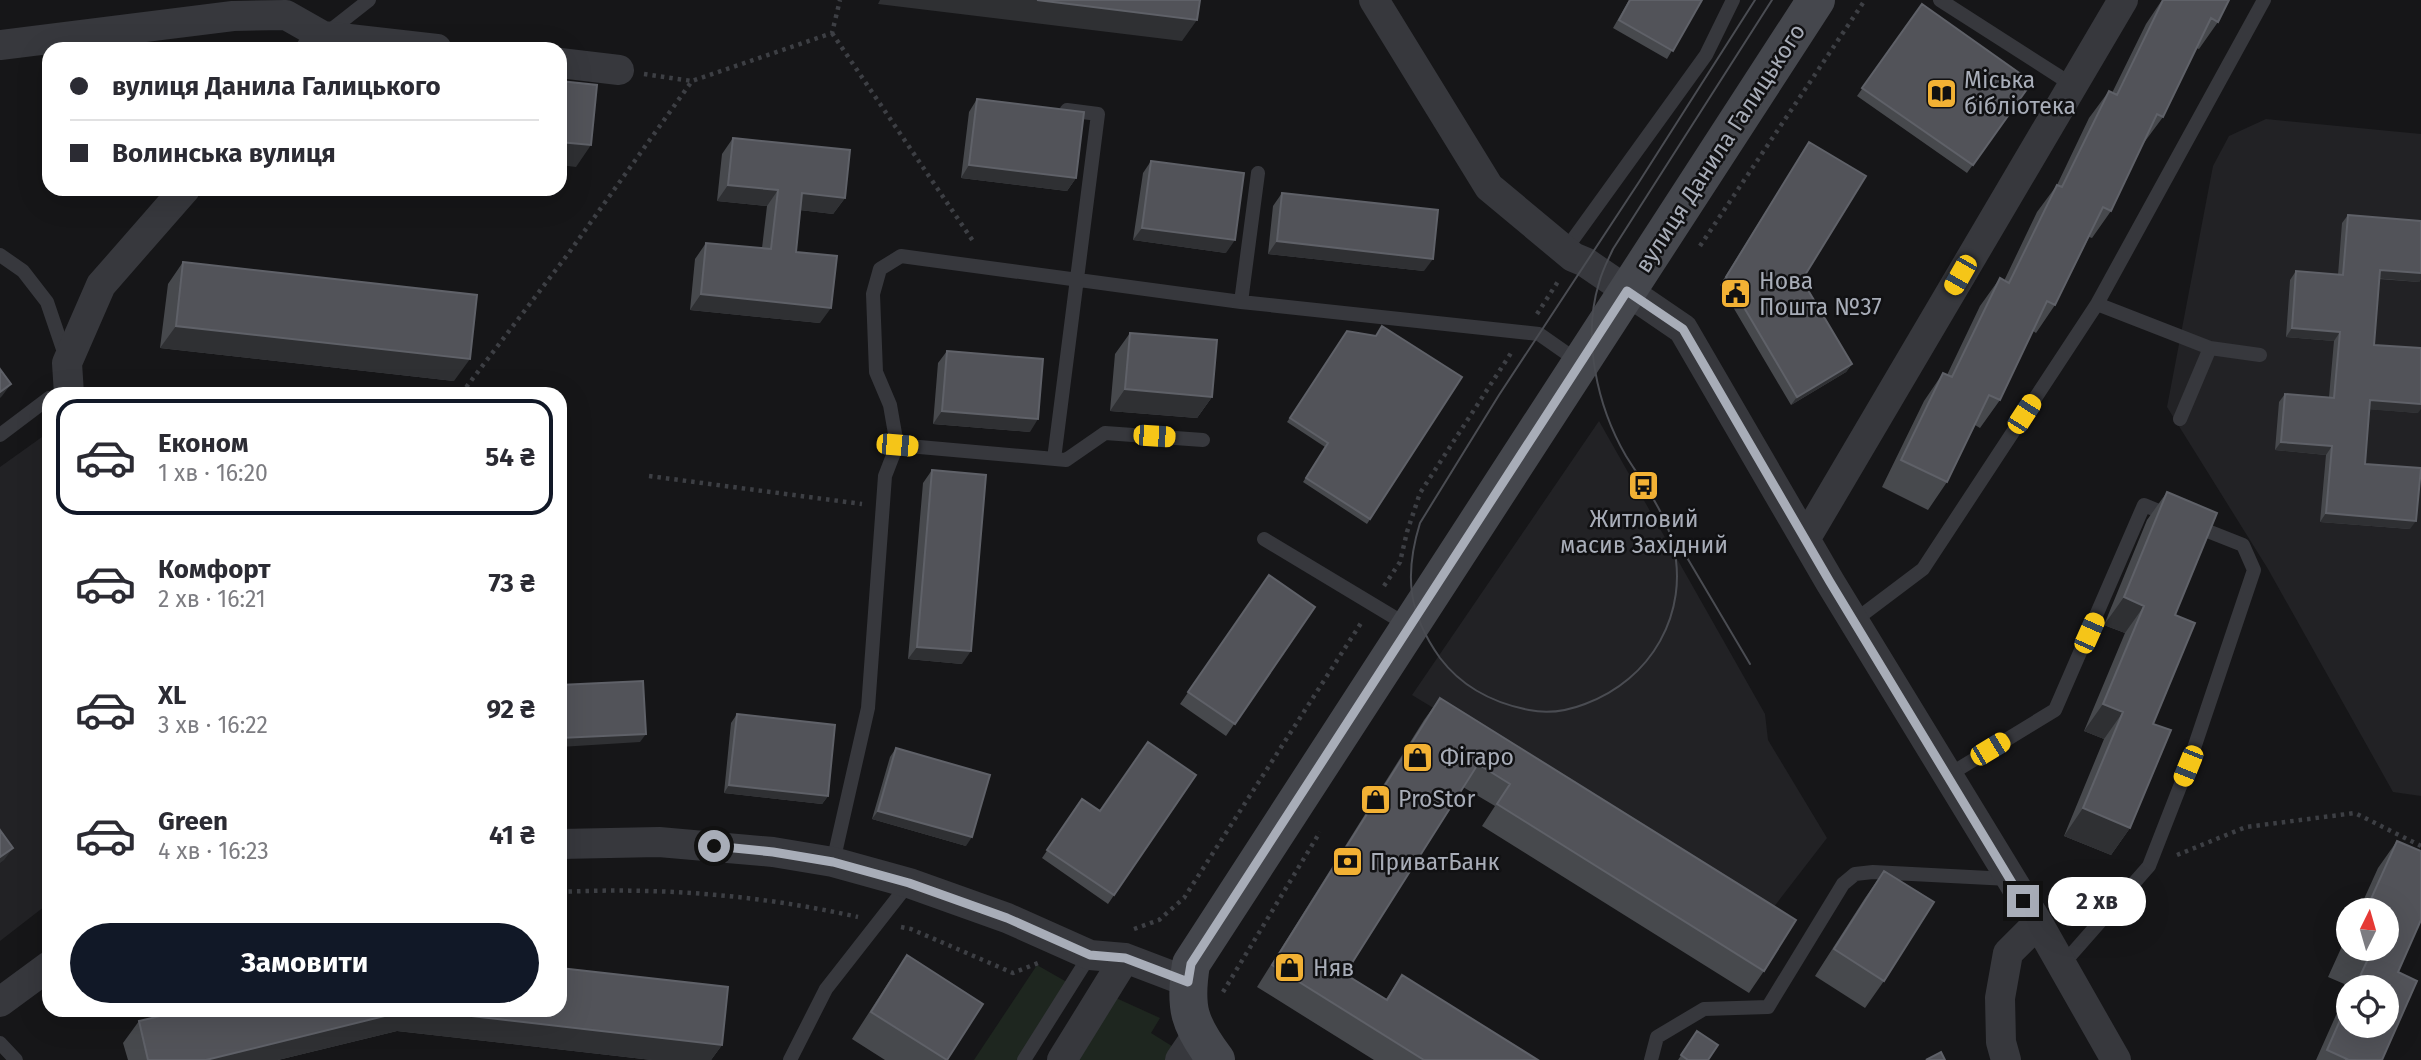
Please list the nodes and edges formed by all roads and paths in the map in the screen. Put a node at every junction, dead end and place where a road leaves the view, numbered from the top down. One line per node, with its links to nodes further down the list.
1 (369, 0): 11 (lane)
2 (840, 0): 10 (path)
3 (1374, 0): 20 (street)
4 (1733, 0): 20 (lane)
5 (1865, 0): 21 (path)
6 (1940, 0): 16 (lane)
7 (2123, 0): 16 (street)
8 (2264, 0): 27 (lane)
9 (1808, 5): 25 (street, вулиця Данила Галицького)
10 (832, 33): 15 (path); 23 (path)
11 (317, 42): 12 (street)
12 (0, 45)
13 (567, 64): 14 (street)
14 (619, 70): 15 (path)
15 (692, 81): 33 (path)
16 (2071, 84): 43 (street)
17 (1051, 108): 24 (lane)
18 (1258, 173): 26 (lane)
19 (179, 196): 32 (street)
20 (1570, 253): 25 (street); 28 (path)
21 (1695, 253)
22 (0, 255): 32 (lane)
23 (991, 268): 24 (lane); 38 (lane)
24 (1077, 280): 26 (lane); 39 (lane)
25 (1627, 291): 31 (street, вулиця Данила Галицького); 43 (street)
26 (1241, 302): 28 (lane)
27 (2096, 304): 29 (lane); 45 (lane)
28 (1525, 332): 31 (lane); 44 (path)
29 (2210, 348): 30 (lane); 35 (lane)
30 (2260, 355)
31 (1580, 362): 46 (street, вулиця Данила Галицького)
32 (62, 386)
33 (466, 387)
34 (42, 402): 36 (lane)
35 (2180, 419)
36 (0, 435)
37 (1203, 440): 39 (lane)
38 (897, 445): 39 (lane); 41 (lane)
39 (1054, 459)
40 (649, 476): 41 (path)
41 (884, 507): 51 (lane)
42 (1264, 538): 44 (lane)
43 (1806, 538): 45 (street)
44 (1373, 605): 46 (lane); 58 (path)
45 (1854, 621): 47 (street)
46 (1409, 626): 62 (street, вулиця Данила Галицького)
47 (1947, 776): 52 (lane); 53 (street)
48 (1320, 831): 65 (path)
49 (567, 844): 51 (street)
50 (2421, 846): 52 (path)
51 (833, 862): 54 (street)
52 (2149, 866): 60 (lane)
53 (2009, 879): 57 (street); 70 (lane)
54 (909, 883): 56 (lane); 59 (street)
55 (567, 892): 56 (path)
56 (879, 922): 59 (path); 67 (lane)
57 (2038, 923): 60 (street); 71 (street)
58 (1125, 944): 59 (street); 62 (street); 69 (street)
59 (1083, 952): 68 (lane)
60 (2061, 966): 72 (street)
61 (42, 971): 63 (street)
62 (1188, 982): 65 (street)
63 (0, 1002)
64 (0, 1043): 66 (lane)
65 (1198, 1052)
66 (16, 1060)
67 (790, 1060)
68 (1024, 1060)
69 (1062, 1060)
70 (1651, 1060)
71 (2006, 1060)
72 (2116, 1060)

